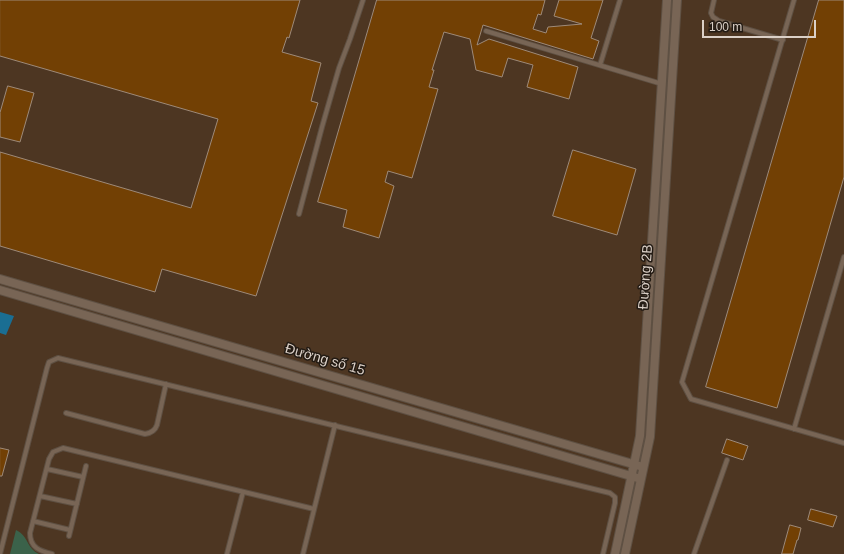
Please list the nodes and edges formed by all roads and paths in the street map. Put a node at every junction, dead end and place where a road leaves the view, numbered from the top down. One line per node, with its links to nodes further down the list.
1 (363, 0): 11 (lane)
2 (620, 0): 9 (lane)
3 (667, 0): 10 (street, Đường 2B)
4 (676, 0): 23 (street, Đường 2B)
5 (714, 0): 8 (lane)
6 (794, 0): 8 (lane)
7 (486, 31): 9 (lane)
8 (783, 40): 18 (lane)
9 (600, 65): 10 (lane)
10 (662, 84): 21 (street, Đường 2B)
11 (300, 214)
12 (844, 257): 18 (lane)
13 (0, 279): 21 (street, Đường số 15)
14 (0, 290): 25 (street, Đường số 15)
15 (166, 384): 16 (lane); 17 (lane); 35 (lane)
16 (66, 414)
17 (335, 425): 31 (lane); 39 (lane)
18 (794, 429): 19 (lane)
19 (844, 443)
20 (727, 460): 42 (lane)
21 (634, 464): 23 (street, Đường số 15); 25 (street, Đường 2B)
22 (86, 466): 26 (lane)
23 (643, 467): 27 (street, Đường 2B)
24 (47, 469): 26 (lane); 28 (lane); 29 (lane)
25 (632, 476): 27 (street, Đường số 15); 40 (street, Đường 2B)
26 (83, 477): 30 (lane)
27 (641, 479): 41 (street, Đường 2B)
28 (243, 492): 31 (lane); 37 (lane)
29 (40, 496): 30 (lane); 32 (lane)
30 (76, 504): 33 (lane)
31 (314, 509): 38 (lane)
32 (33, 522): 33 (lane); 36 (lane)
33 (70, 530): 34 (lane)
34 (69, 536)
35 (0, 554)
36 (52, 554)
37 (227, 554)
38 (303, 554)
39 (603, 554)
40 (615, 554)
41 (625, 554)
42 (694, 554)

